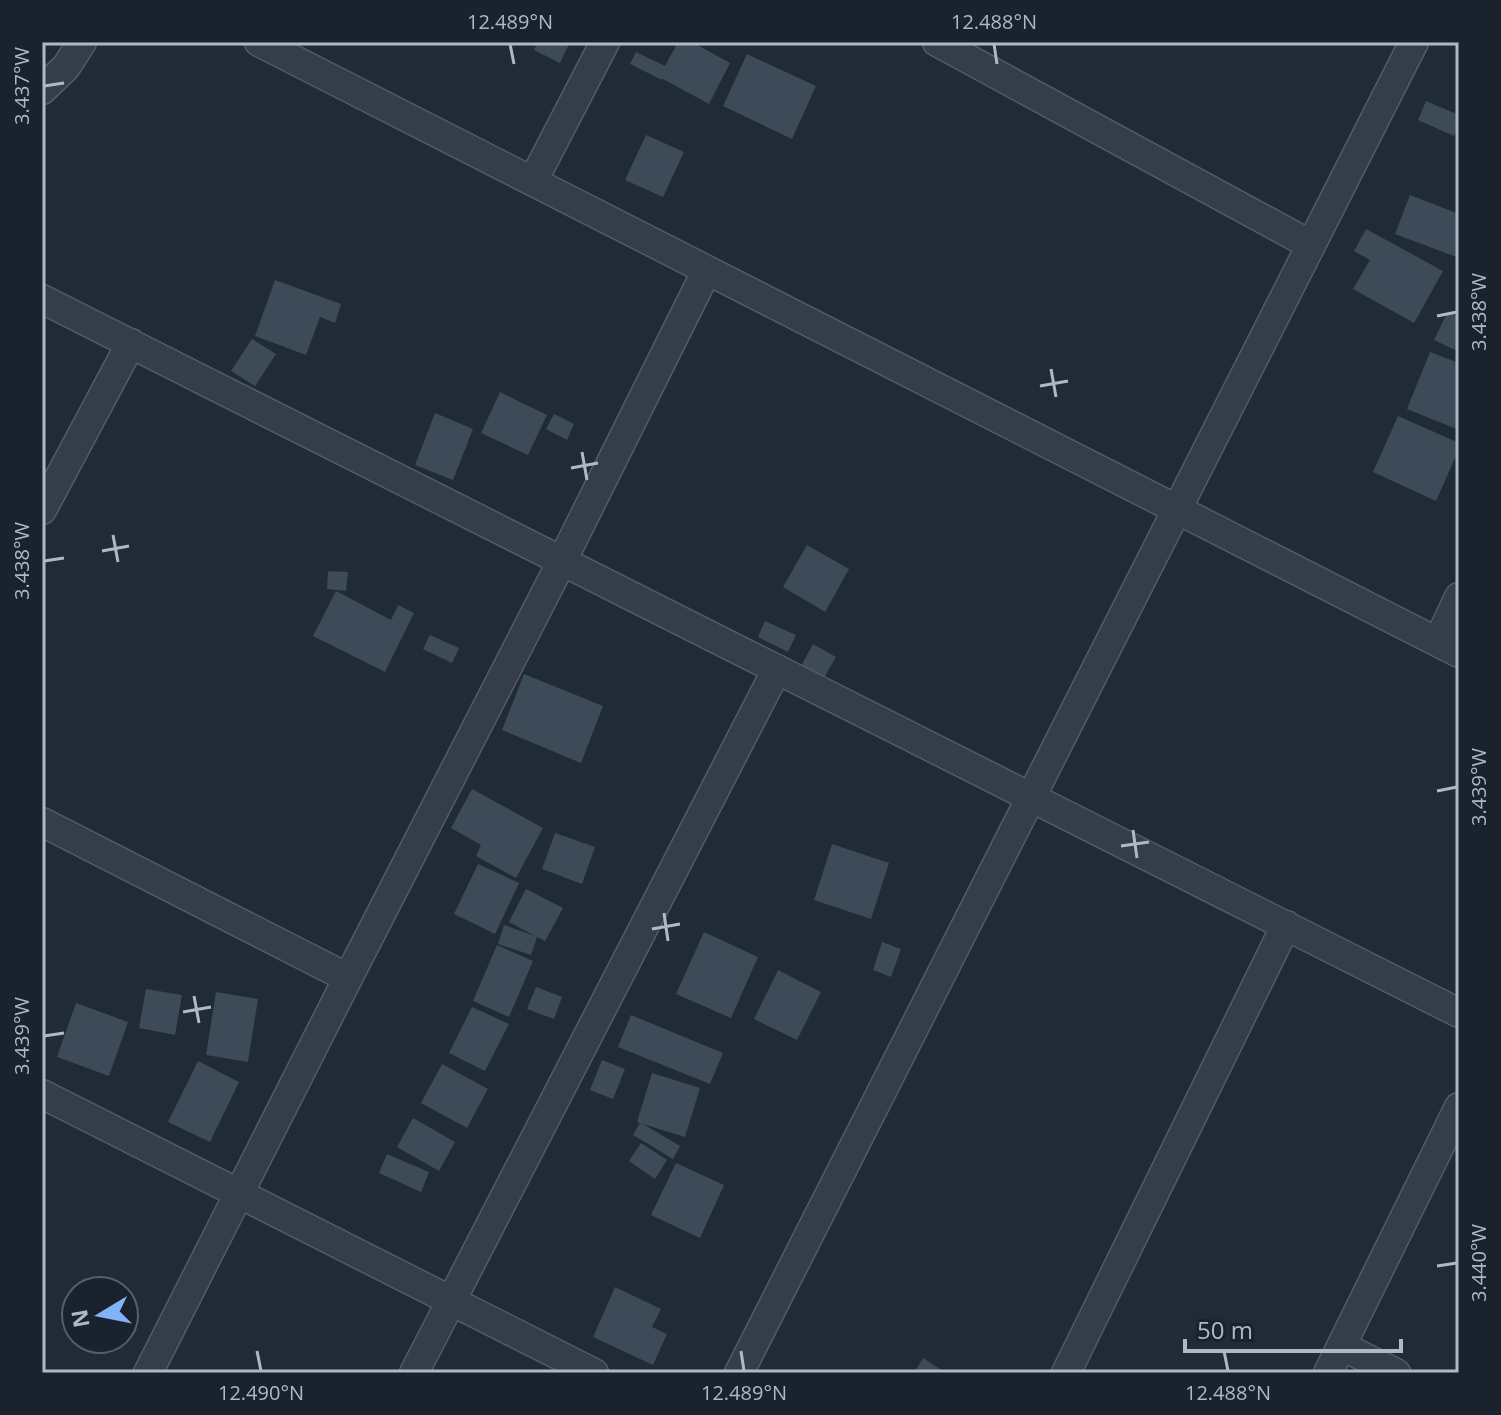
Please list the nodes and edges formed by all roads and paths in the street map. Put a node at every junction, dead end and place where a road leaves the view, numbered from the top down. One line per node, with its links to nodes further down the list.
1 (82, 42): 6 (street)
2 (259, 42): 7 (street)
3 (605, 42): 7 (street)
4 (937, 42): 8 (street)
5 (1413, 42): 8 (street)
6 (42, 90)
7 (533, 181): 9 (street)
8 (1311, 245): 12 (street)
9 (707, 270): 12 (street); 14 (street)
10 (42, 299): 11 (street)
11 (131, 343): 13 (street); 14 (street)
12 (1177, 509): 16 (street); 18 (street)
13 (42, 510)
14 (562, 561): 17 (street); 21 (street)
15 (1459, 597): 16 (street)
16 (1448, 647)
17 (777, 669): 18 (street); 26 (street)
18 (1031, 797): 20 (street); 31 (street)
19 (42, 822): 21 (street)
20 (1286, 925): 22 (street); 32 (street)
21 (348, 978): 25 (street)
22 (1459, 1013)
23 (42, 1094): 25 (street)
24 (1459, 1107): 27 (street)
25 (240, 1194): 26 (street); 28 (street)
26 (450, 1300): 29 (street); 30 (street)
27 (1342, 1346): 33 (street); 34 (street)
28 (148, 1373)
29 (414, 1373)
30 (594, 1373)
31 (739, 1373)
32 (1066, 1373)
33 (1328, 1373)
34 (1396, 1373)

